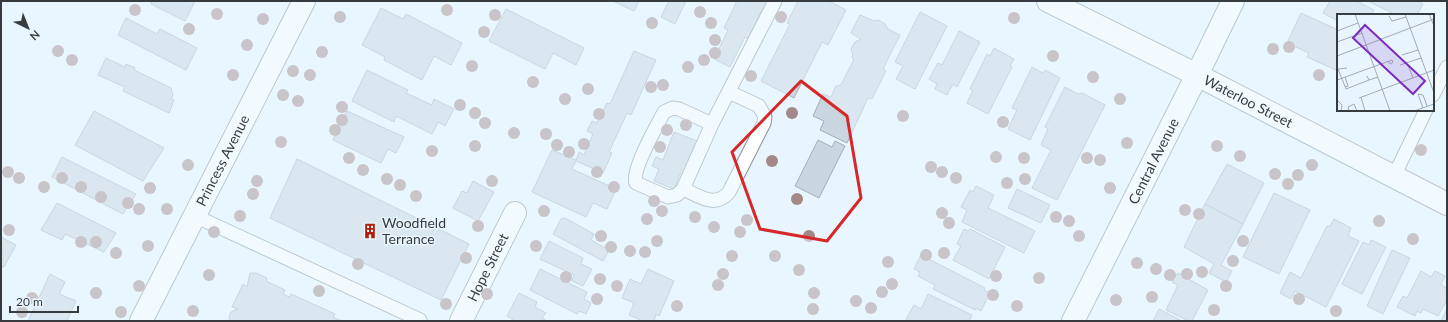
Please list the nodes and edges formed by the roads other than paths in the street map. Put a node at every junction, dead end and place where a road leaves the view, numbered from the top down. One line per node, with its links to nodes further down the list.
1 (304, 1): 15 (street, Princess Avenue)
2 (775, 1): 7 (lane)
3 (1048, 1): 6 (street, Waterloo Street)
4 (1233, 1): 6 (street, Central Avenue)
5 (1447, 67): 8 (lane)
6 (1197, 75): 11 (street, Waterloo Street); 19 (street, Central Avenue)
7 (729, 92): 10 (lane); 12 (lane)
8 (1434, 93)
9 (1426, 111): 11 (lane)
10 (712, 124): 12 (lane); 12 (lane)
11 (1394, 176): 13 (street, Waterloo Street)
12 (683, 189)
13 (1447, 204)
14 (515, 213): 18 (street, Hope Street)
15 (194, 216): 16 (lane); 17 (street, Princess Avenue)
16 (420, 320)
17 (142, 321)
18 (460, 321)
19 (1072, 321)

